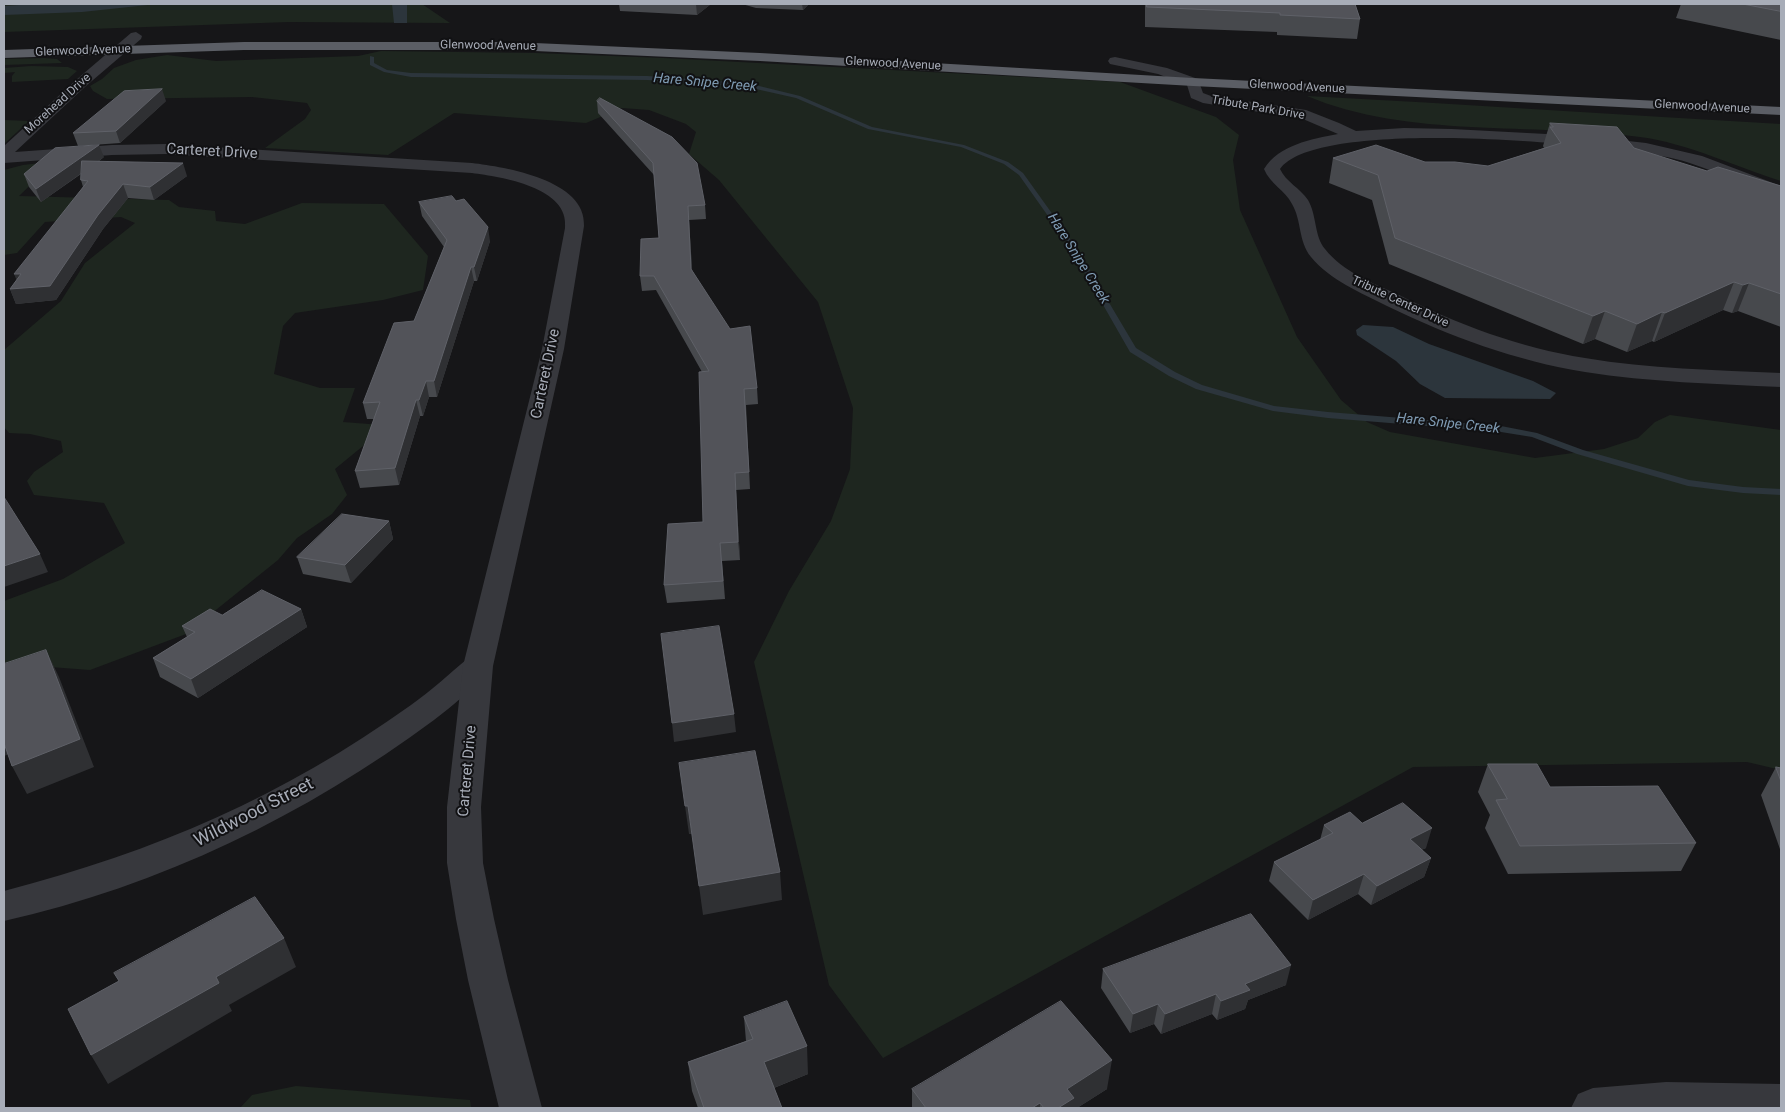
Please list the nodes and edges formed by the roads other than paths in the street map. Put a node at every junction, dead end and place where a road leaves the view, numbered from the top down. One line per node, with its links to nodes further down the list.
1 (334, 32): 4 (highway)
2 (426, 32): 3 (highway, Glenwood Avenue)
3 (551, 34)
4 (146, 36): 5 (street, Morehead Drive)
5 (119, 43): 6 (highway, Glenwood Avenue); 9 (highway, Glenwood Avenue); 12 (street, Morehead Drive)
6 (4, 54)
7 (1110, 61): 8 (highway); 9 (street, Tribute Park Drive)
8 (1183, 65)
9 (1193, 82): 10 (highway, Glenwood Avenue); 11 (street, Tribute Park Drive)
10 (1781, 111)
11 (1353, 136): 13 (street, Tribute Center Drive); 14 (street, Tribute Center Drive)
12 (4, 156): 15 (street, Carteret Drive)
13 (1781, 192)
14 (1781, 380)
15 (478, 666): 16 (street, Wildwood Street); 18 (street, Carteret Drive)
16 (4, 906)
17 (1781, 1104): 19 (street)
18 (522, 1108)
19 (1594, 1108)

